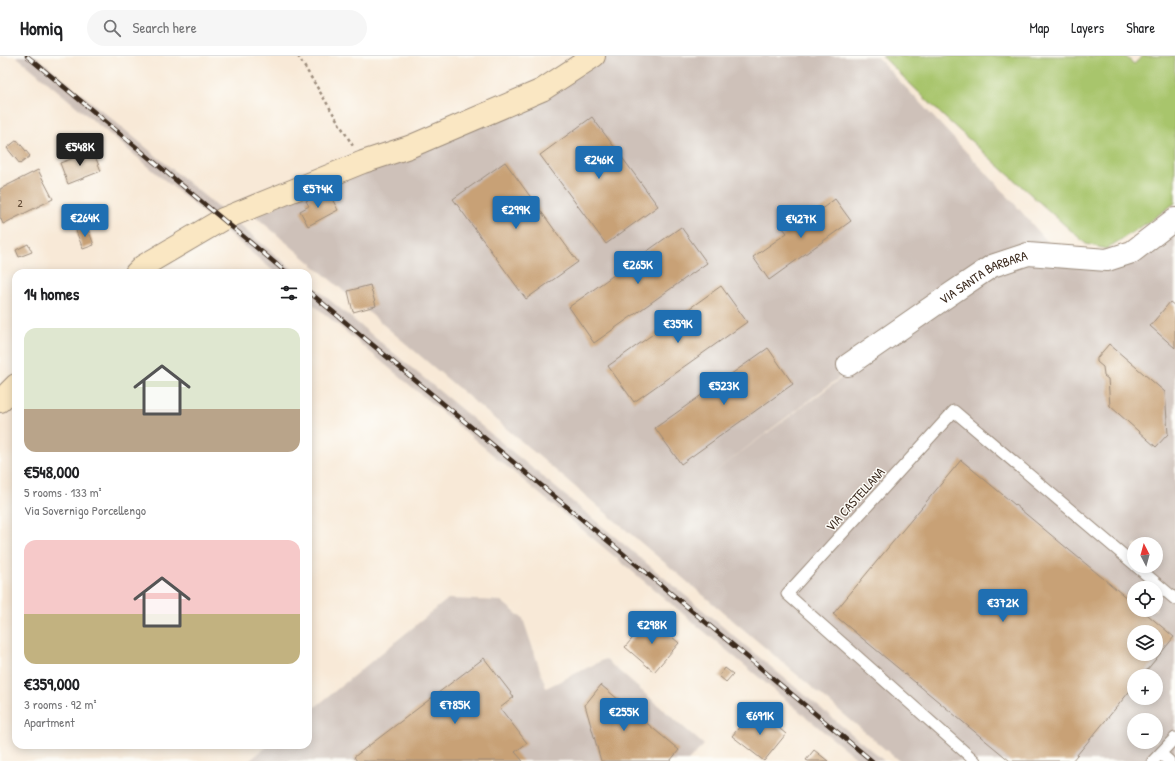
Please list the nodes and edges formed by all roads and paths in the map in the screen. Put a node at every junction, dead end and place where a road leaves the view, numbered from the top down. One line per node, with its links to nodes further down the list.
1 (298, 56): 3 (path)
2 (594, 56): 3 (street)
3 (364, 162): 5 (street)
4 (1175, 219): 6 (street, VIA SANTA BARBARA)
5 (140, 269)
6 (848, 366)
7 (12, 390): 8 (street)
8 (0, 401)
9 (1127, 558): 14 (lane, VIA CASTELLANA)
10 (1144, 573): 11 (lane)
11 (1175, 599)
12 (1175, 738): 13 (lane)
13 (1157, 757): 15 (lane)
14 (975, 761)
15 (1169, 761)

